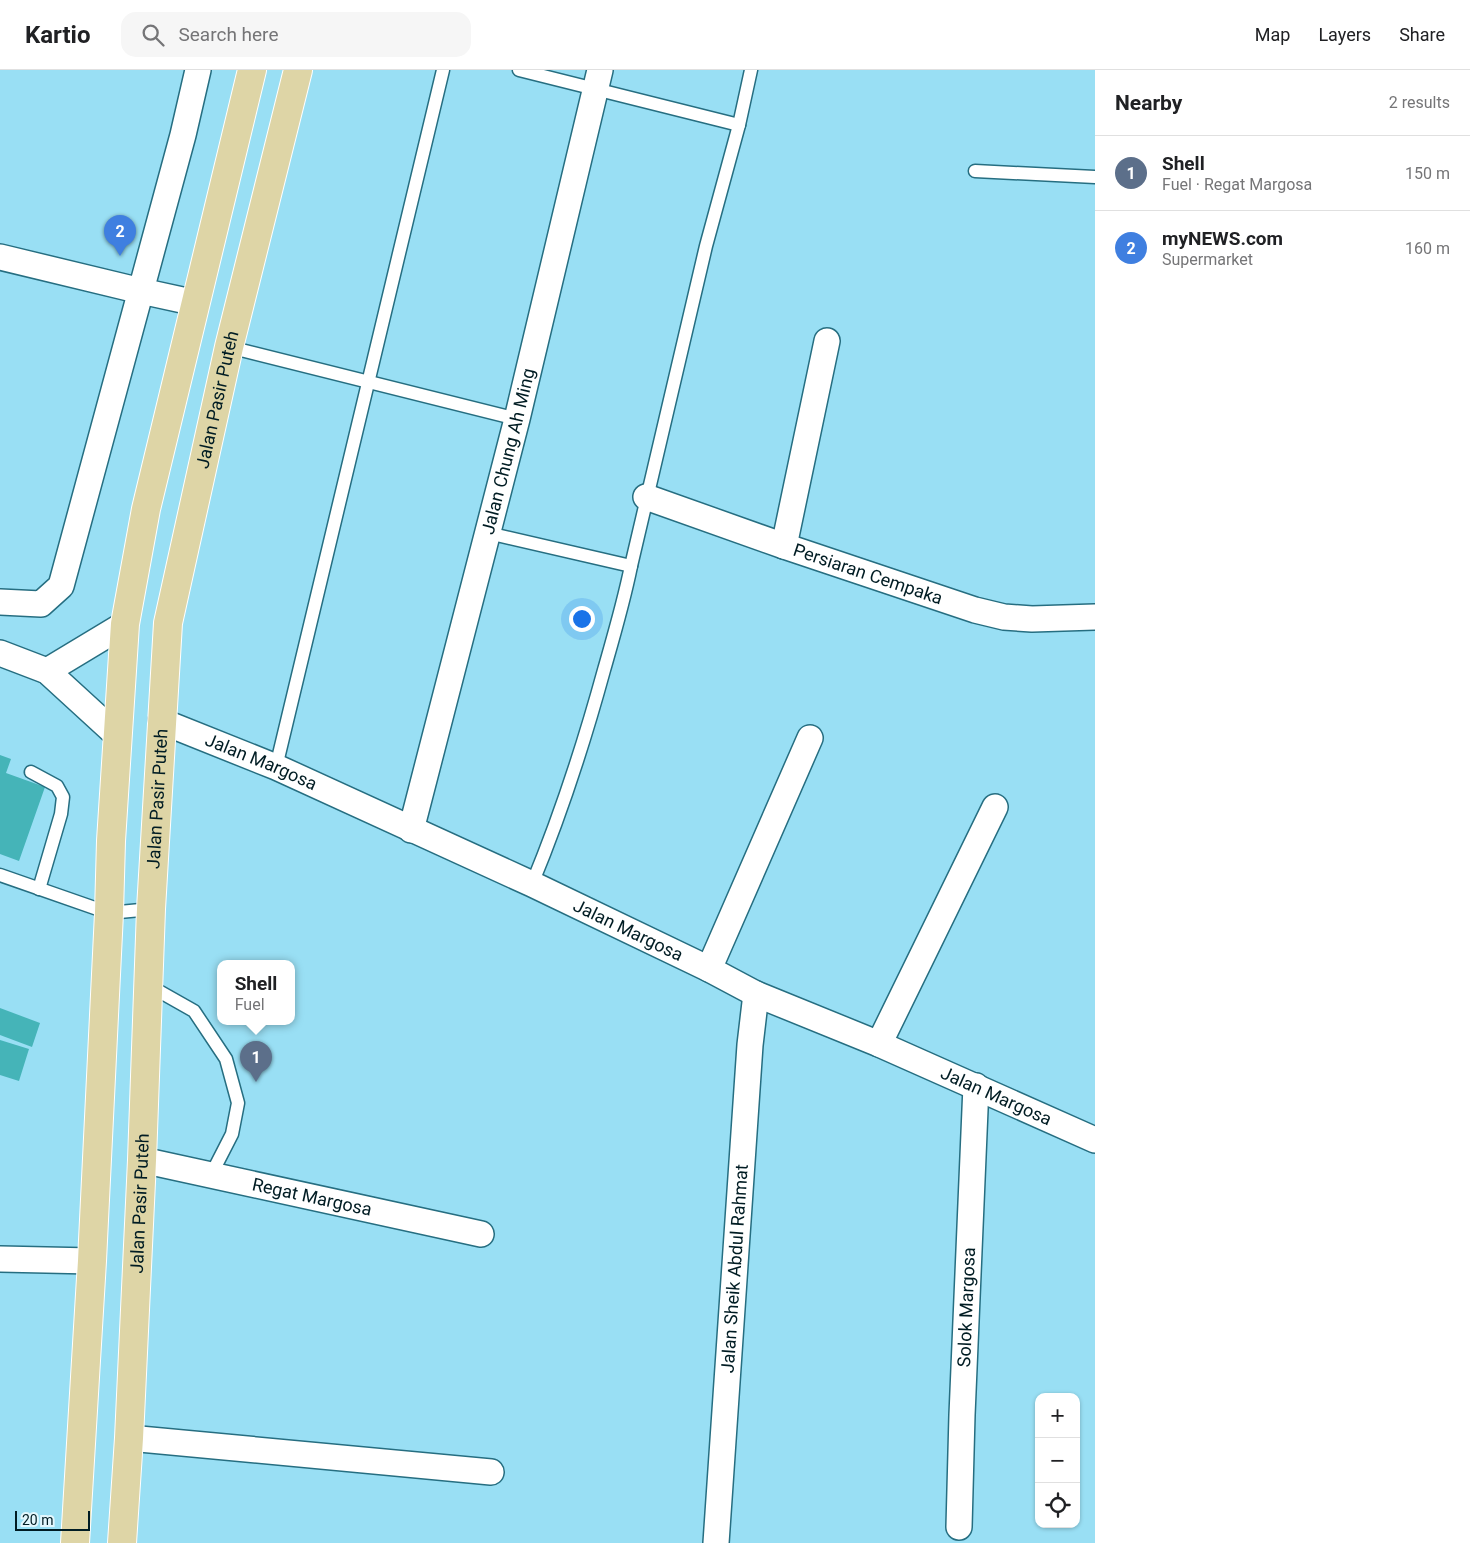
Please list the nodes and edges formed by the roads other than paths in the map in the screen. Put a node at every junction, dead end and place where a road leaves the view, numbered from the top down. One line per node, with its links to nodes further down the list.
1 (198, 70): 12 (street)
2 (252, 70): 13 (main road)
3 (298, 70): 15 (main road, Jalan Pasir Puteh)
4 (443, 70): 16 (lane)
5 (519, 70): 7 (lane)
6 (751, 70): 8 (lane)
7 (598, 80): 8 (lane); 17 (street, Jalan Chung Ah Ming)
8 (738, 125): 18 (lane)
9 (975, 171): 10 (lane)
10 (1095, 177)
11 (0, 256): 12 (street)
12 (141, 292): 13 (street); 22 (street)
13 (196, 303): 24 (main road)
14 (827, 341): 20 (street)
15 (229, 347): 16 (lane); 27 (main road, Jalan Pasir Puteh)
16 (367, 381): 17 (lane); 30 (lane)
17 (517, 419): 19 (street, Jalan Chung Ah Ming)
18 (646, 497): 20 (street, Persiaran Cempaka); 21 (lane)
19 (488, 533): 21 (lane); 33 (street, Jalan Chung Ah Ming)
20 (784, 546): 23 (street, Persiaran Cempaka)
21 (631, 566): 35 (lane)
22 (0, 602)
23 (1095, 617)
24 (125, 624): 26 (street); 28 (main road)
25 (0, 653): 26 (street)
26 (47, 671): 28 (street)
27 (161, 721): 30 (street, Jalan Margosa); 37 (main road, Jalan Pasir Puteh)
28 (118, 736): 38 (main road)
29 (810, 738): 39 (street)
30 (276, 767): 33 (street, Jalan Margosa)
31 (31, 772): 36 (lane)
32 (995, 807): 42 (street)
33 (411, 830): 35 (street, Jalan Margosa)
34 (0, 875): 36 (lane)
35 (532, 884): 39 (street, Jalan Margosa)
36 (39, 889): 38 (lane)
37 (151, 910): 38 (lane); 40 (main road, Jalan Pasir Puteh)
38 (109, 913): 49 (main road)
39 (709, 969): 41 (street, Jalan Margosa)
40 (148, 985): 45 (main road, Jalan Pasir Puteh); 46 (lane)
41 (756, 994): 42 (street, Jalan Margosa); 55 (street, Jalan Sheik Abdul Rahmat)
42 (880, 1044): 43 (street, Jalan Margosa)
43 (976, 1086): 44 (street, Jalan Margosa); 52 (street, Solok Margosa)
44 (1095, 1140)
45 (142, 1160): 46 (street, Regat Margosa); 50 (main road, Jalan Pasir Puteh)
46 (211, 1175): 47 (street, Regat Margosa)
47 (481, 1234)
48 (0, 1259): 49 (street)
49 (92, 1261): 53 (main road)
50 (129, 1438): 51 (street); 54 (main road, Jalan Pasir Puteh)
51 (491, 1472)
52 (959, 1528)
53 (75, 1543)
54 (122, 1543)
55 (716, 1543)

